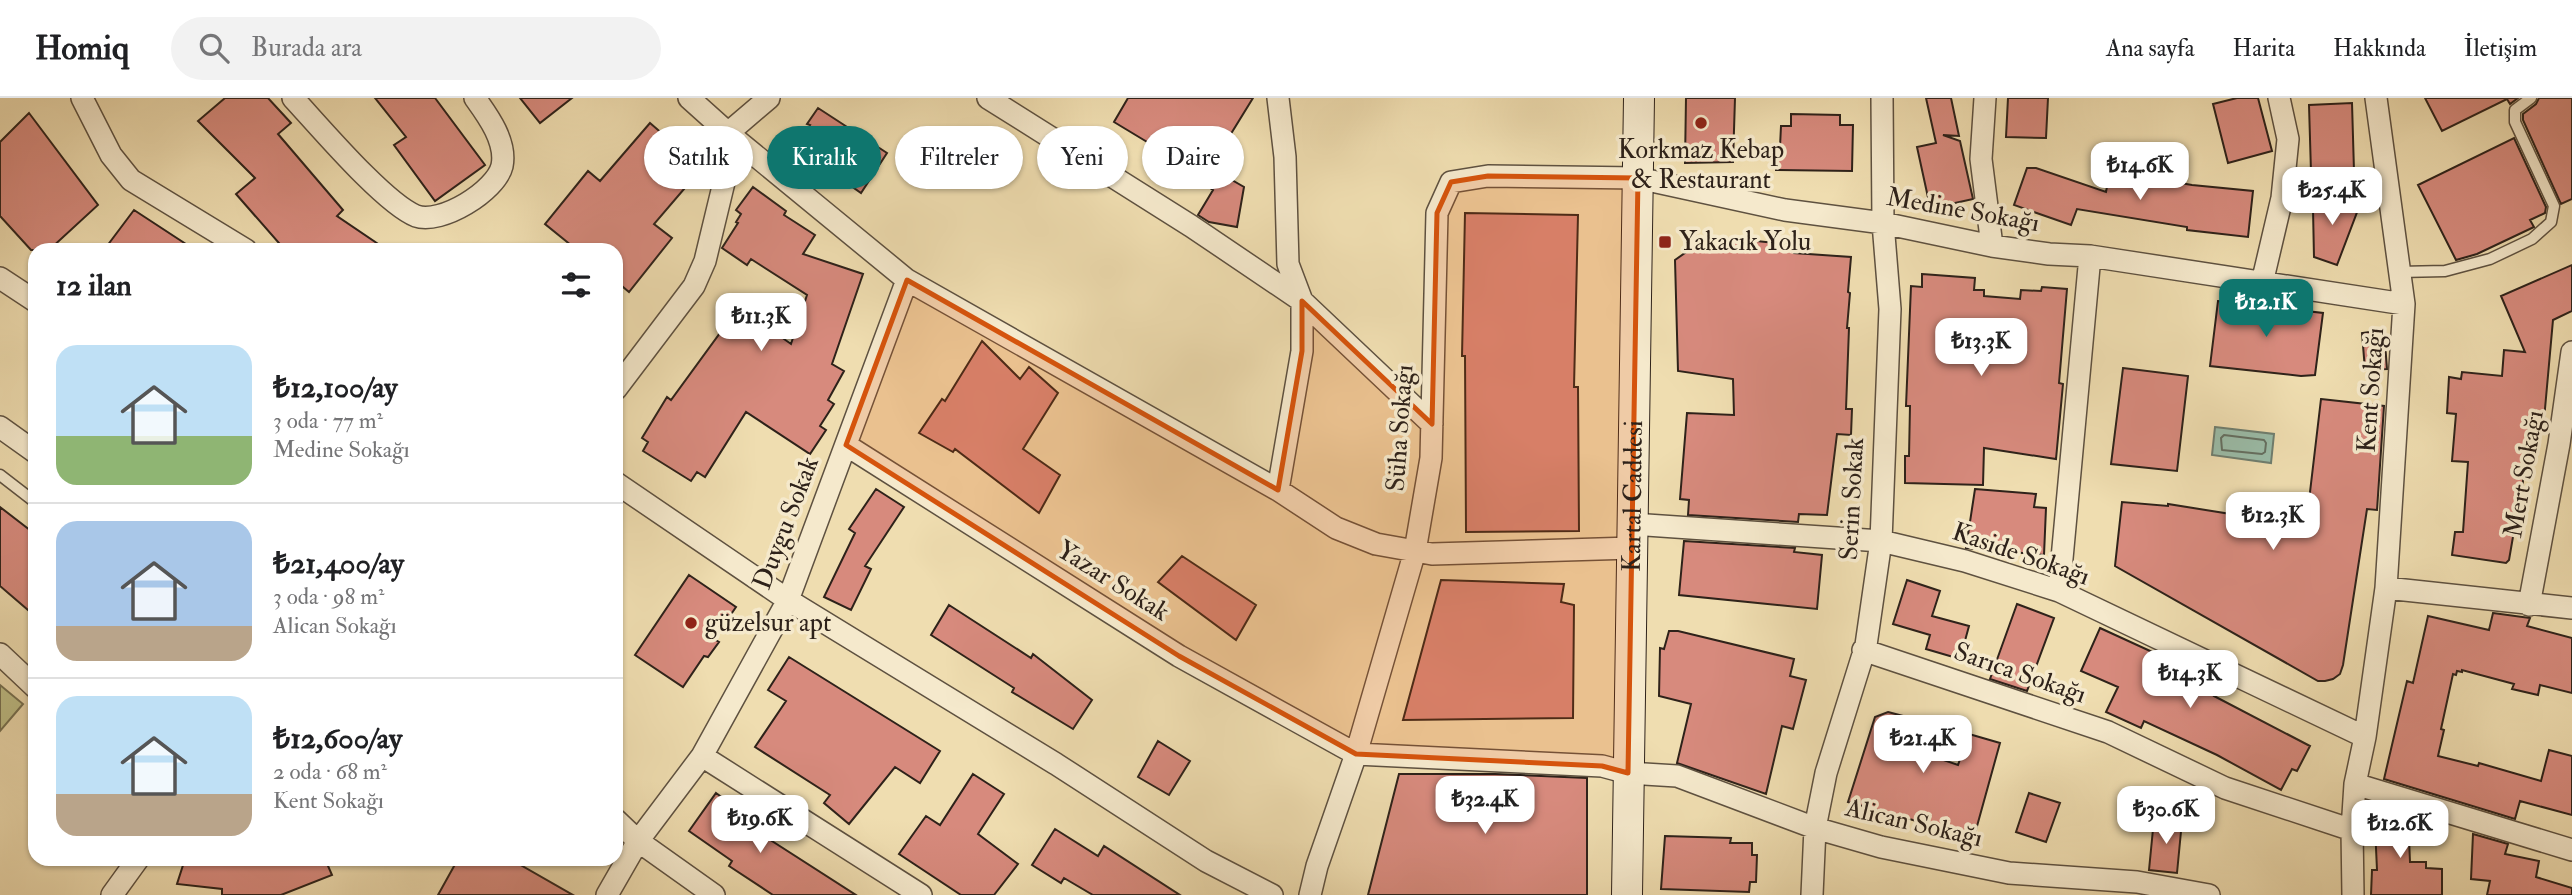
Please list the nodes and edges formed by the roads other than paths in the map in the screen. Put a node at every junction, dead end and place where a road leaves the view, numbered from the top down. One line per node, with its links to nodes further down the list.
1 (82, 98): 20 (street)
2 (293, 98): 3 (street)
3 (475, 98)
4 (689, 98): 14 (street, Kaside Sokağı)
5 (769, 98): 15 (street)
6 (988, 98): 28 (street)
7 (1278, 98): 28 (street)
8 (1639, 98): 17 (main road, Kartal Caddesi)
9 (1882, 98): 19 (street, Serin Sokak)
10 (1985, 98): 21 (street)
11 (2279, 98): 26 (street)
12 (2376, 98): 23 (street, Kent Sokağı)
13 (2531, 98): 23 (lane)
14 (719, 126)
15 (737, 126)
16 (753, 154): 25 (street, Kaside Sokağı)
17 (1638, 178): 19 (street, Medine Sokağı); 32 (street, Süha Sokağı); 41 (main road, Kartal Caddesi)
18 (722, 189): 31 (street)
19 (1883, 223): 21 (street, Medine Sokağı); 42 (street, Serin Sokak)
20 (234, 243)
21 (1992, 246): 22 (street, Medine Sokağı)
22 (2090, 256): 26 (street, Medine Sokağı); 45 (street)
23 (2399, 272): 29 (street, Kent Sokağı)
24 (0, 278): 27 (street)
25 (907, 280): 35 (street, Duygu Sokak); 39 (street, Kaside Sokağı)
26 (2262, 283): 29 (street, Medine Sokağı)
27 (28, 296)
28 (1302, 301): 32 (street); 39 (street)
29 (2404, 304): 44 (street, Kent Sokağı)
30 (2572, 352): 34 (street, Mert Sokağı)
31 (623, 380)
32 (1432, 424): 43 (street, Süha Sokağı)
33 (2, 434): 36 (street)
34 (2566, 443): 47 (street, Mert Sokağı)
35 (846, 445): 46 (street, Duygu Sokak); 53 (street, Yazar Sokak)
36 (28, 448)
37 (0, 475): 40 (lane)
38 (623, 488): 46 (street)
39 (1278, 490): 43 (street, Kaside Sokağı)
40 (28, 497)
41 (1632, 536): 42 (street, Kaside Sokağı); 43 (street, Kaside Sokağı); 55 (main road, Kartal Caddesi)
42 (1881, 541): 45 (street, Kaside Sokağı); 49 (street, Serin Sokak)
43 (1415, 551): 53 (street, Süha Sokağı)
44 (2386, 589): 47 (street); 52 (street, Kent Sokağı)
45 (2059, 591): 52 (street, Kaside Sokağı)
46 (788, 600): 54 (street, Duygu Sokak); 68 (street)
47 (2529, 605): 48 (street)
48 (2572, 608)
49 (1863, 650): 58 (street, Serin Sokak); 59 (street, Sarıca Sokağı)
50 (0, 654): 51 (street)
51 (28, 680)
52 (2365, 737): 56 (street, Kent Sokağı)
53 (1356, 754): 55 (street, Alican Sokağı); 69 (street, Süha Sokağı)
54 (702, 756): 60 (street, Duygu Sokak); 67 (street)
55 (1628, 774): 58 (street, Alican Sokağı); 70 (main road, Kartal Caddesi)
56 (2355, 785): 59 (street, Kent Sokağı); 61 (street)
57 (623, 827): 60 (street)
58 (1815, 828): 63 (street, Alican Sokağı); 71 (street, Serin Sokak)
59 (2352, 830): 72 (street, Kent Sokağı)
60 (638, 841): 65 (street, Duygu Sokak); 66 (street)
61 (2572, 850)
62 (133, 866): 64 (street)
63 (2200, 894)
64 (112, 895)
65 (607, 895)
66 (714, 895)
67 (921, 895)
68 (1272, 895)
69 (1310, 895)
70 (1627, 895)
71 (1812, 895)
72 (2353, 895)

